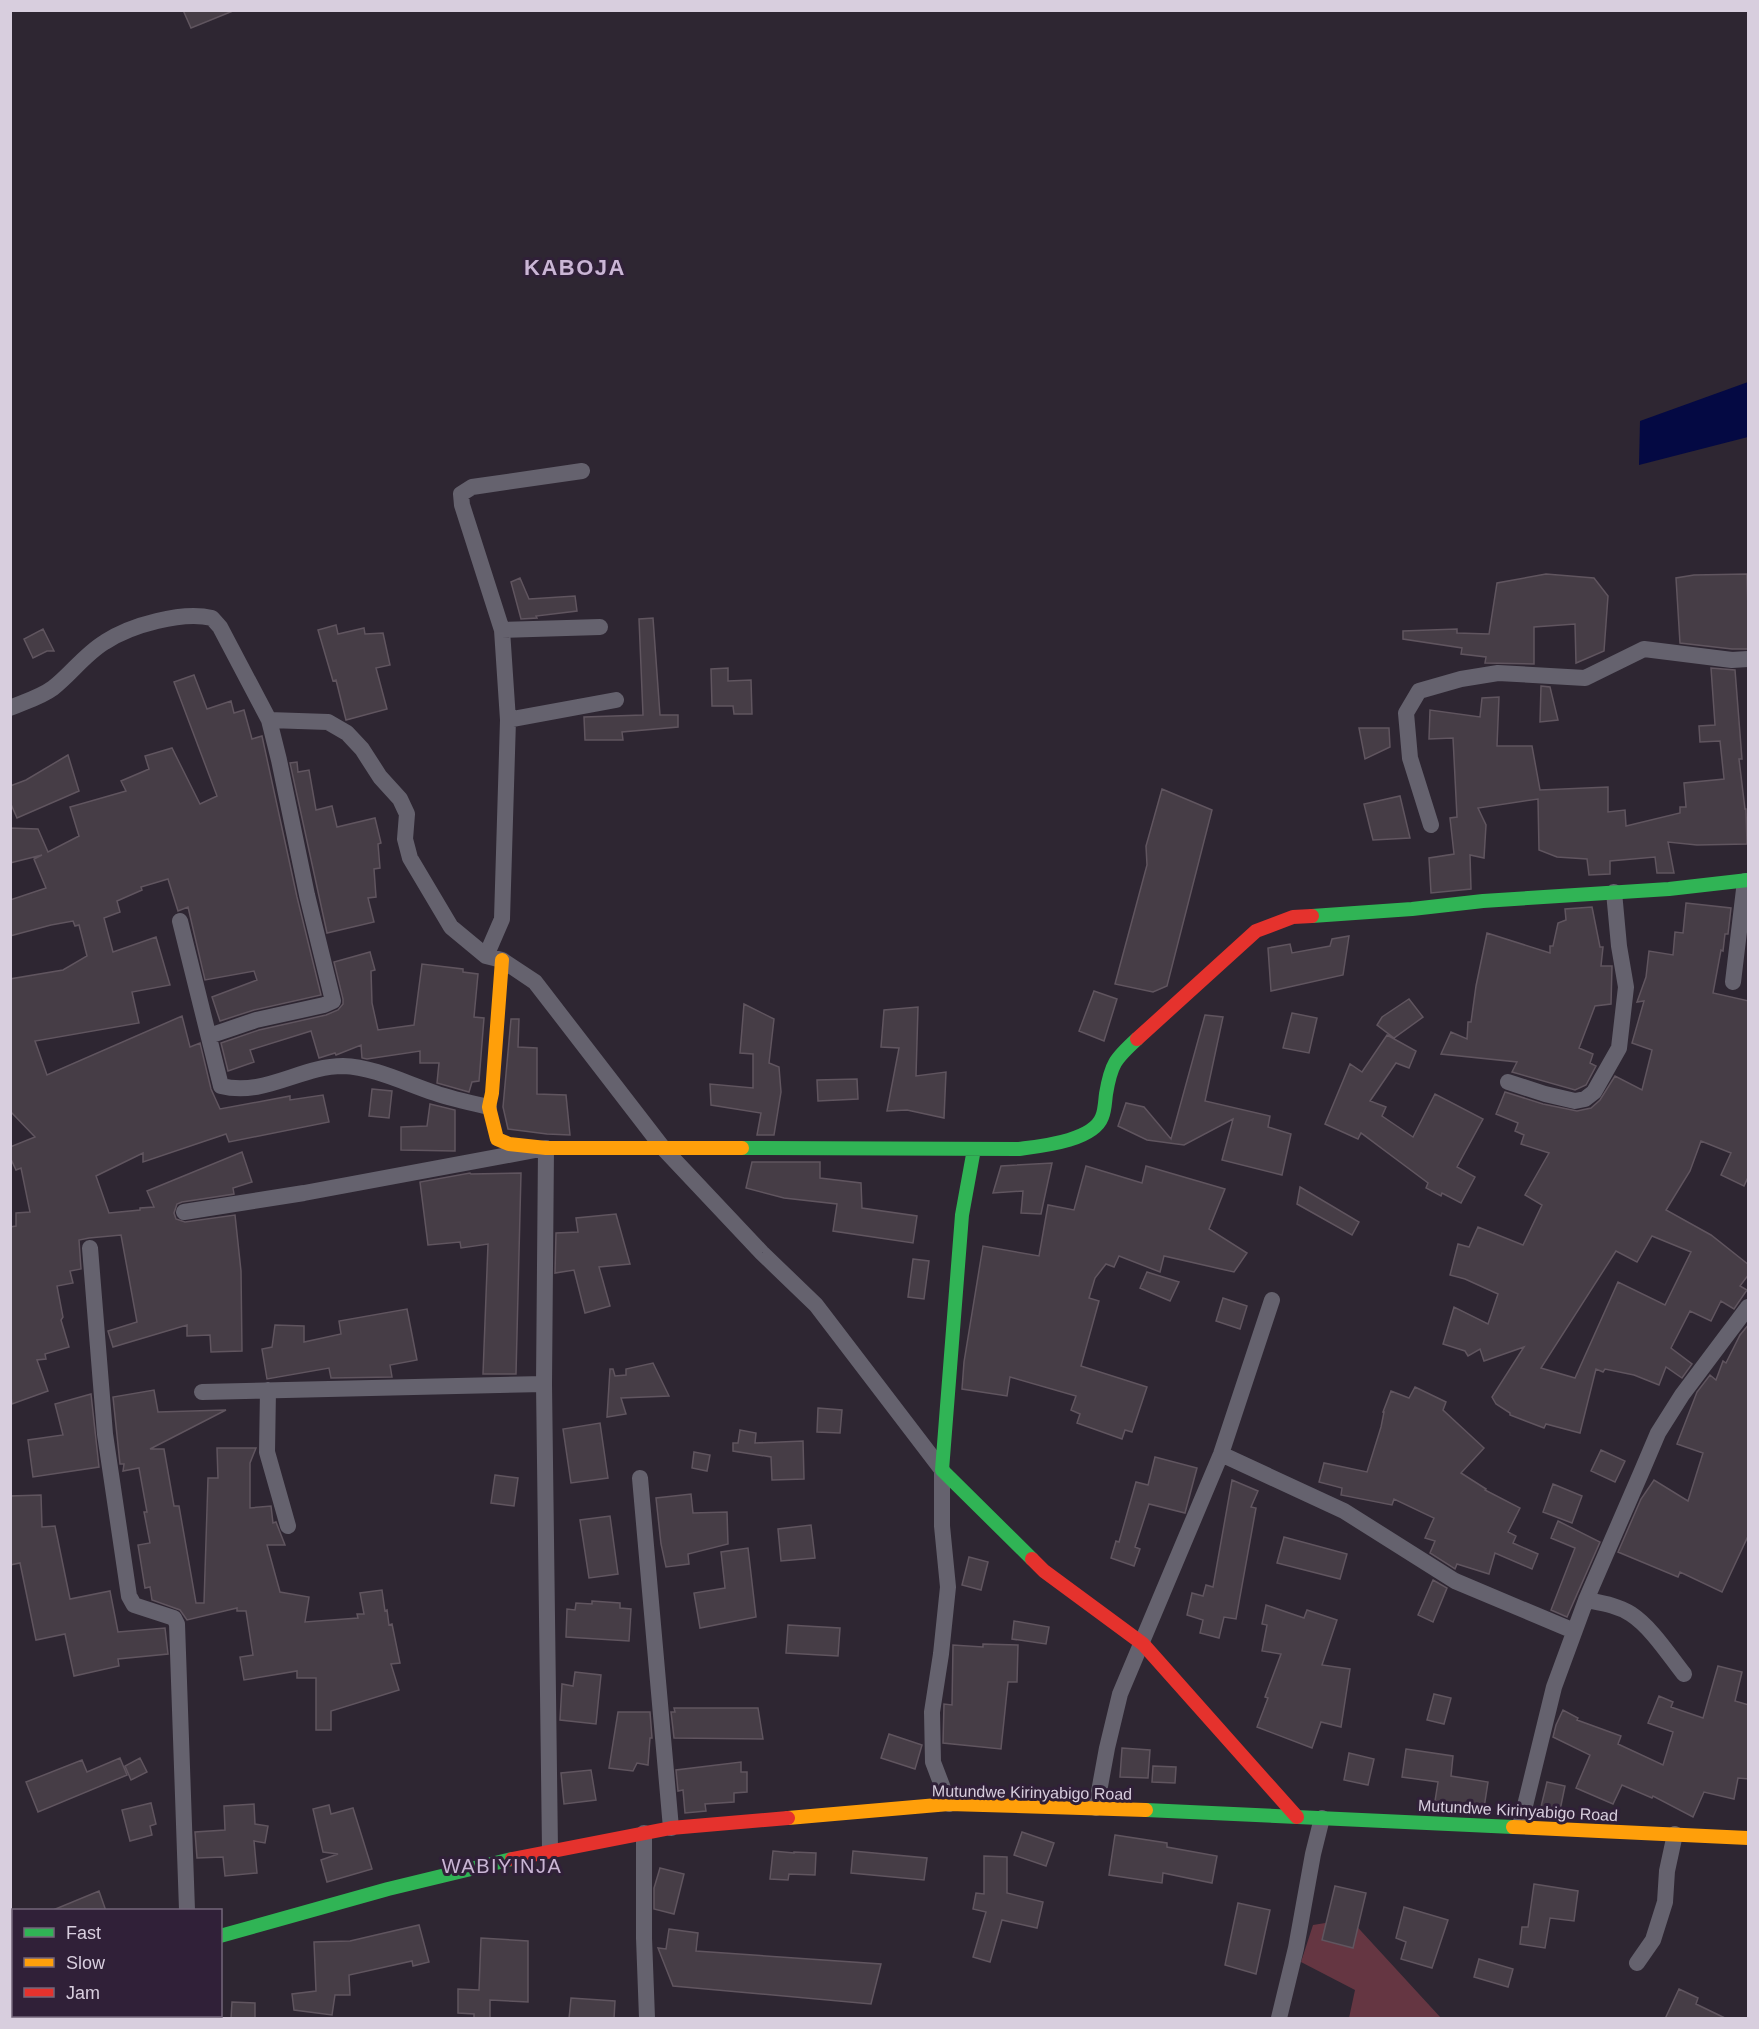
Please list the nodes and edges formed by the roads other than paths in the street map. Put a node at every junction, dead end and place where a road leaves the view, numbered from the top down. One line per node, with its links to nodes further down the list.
1 (582, 471): 3 (street)
2 (600, 627): 3 (street)
3 (502, 630): 8 (street)
4 (1749, 659): 9 (street)
5 (616, 700): 8 (street)
6 (10, 708): 7 (street)
7 (269, 720): 13 (street); 15 (street)
8 (508, 720): 13 (street)
9 (1431, 825)
10 (1747, 881): 11 (street); 14 (street)
11 (1614, 892): 16 (street); 20 (street)
12 (180, 921): 15 (street)
13 (494, 958): 17 (street); 19 (street)
14 (1732, 982)
15 (209, 1035): 17 (street)
16 (1508, 1082)
17 (489, 1107): 18 (street)
18 (546, 1148): 19 (street); 21 (street); 25 (street)
19 (663, 1148): 20 (street); 29 (street)
20 (974, 1149): 29 (street)
21 (184, 1212)
22 (90, 1248): 46 (street)
23 (1272, 1300): 28 (street)
24 (1749, 1306): 32 (street)
25 (544, 1384): 26 (street); 45 (street)
26 (268, 1390): 27 (street); 31 (street)
27 (202, 1392)
28 (1221, 1454): 33 (street); 34 (street)
29 (942, 1470): 34 (street); 36 (street)
30 (640, 1478): 41 (street)
31 (288, 1526)
32 (1586, 1600): 33 (street); 35 (street)
33 (1574, 1631): 40 (street)
34 (1143, 1644): 37 (street); 38 (street)
35 (1684, 1674)
36 (949, 1804): 37 (street, Mutundwe Kirinyabigo Road); 41 (street, Mutundwe Kirinyabigo Road)
37 (1096, 1808): 38 (street, Mutundwe Kirinyabigo Road)
38 (1297, 1817): 39 (street, Mutundwe Kirinyabigo Road)
39 (1322, 1818): 40 (street, Mutundwe Kirinyabigo Road); 50 (street)
40 (1520, 1826): 43 (street, Mutundwe Kirinyabigo Road)
41 (671, 1828): 42 (street, Mutundwe Kirinyabigo Road)
42 (644, 1833): 45 (street, Mutundwe Kirinyabigo Road); 49 (street)
43 (1675, 1834): 44 (street, Mutundwe Kirinyabigo Road); 48 (street)
44 (1749, 1838)
45 (550, 1851): 47 (street, Mutundwe Kirinyabigo Road)
46 (187, 1909)
47 (222, 1935)
48 (1637, 1964)
49 (647, 2019)
50 (1279, 2019)

